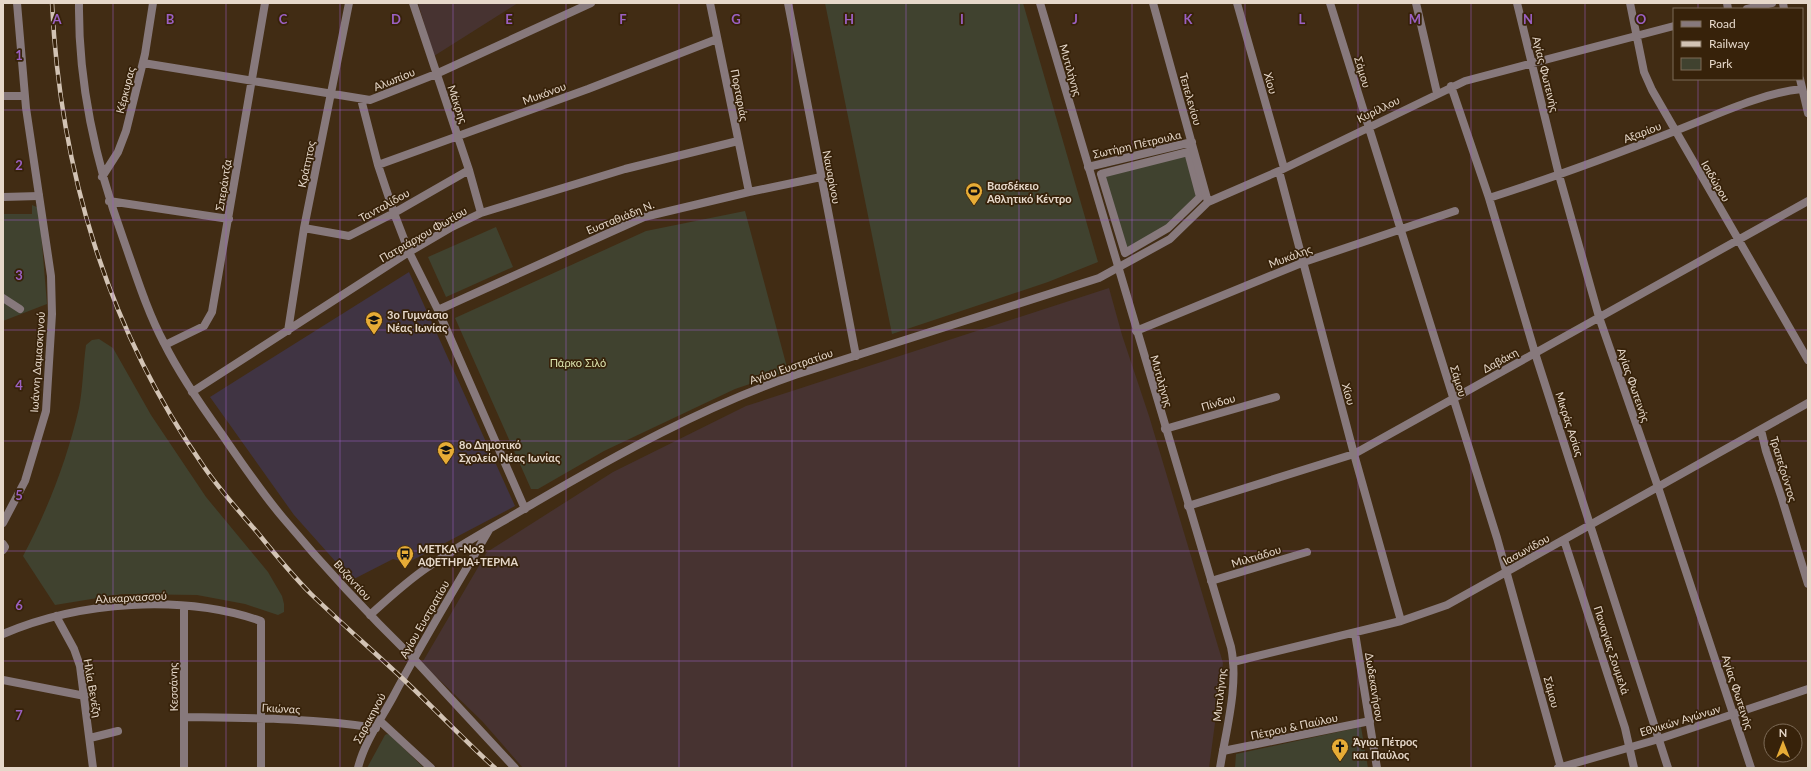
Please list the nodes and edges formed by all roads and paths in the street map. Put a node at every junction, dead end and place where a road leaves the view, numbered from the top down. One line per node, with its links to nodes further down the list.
1 (16, 3): 32 (street, Ιωάννη Δαμασκηνού)
2 (79, 3): 46 (street)
3 (153, 3): 23 (street, Κέρκυρας)
4 (266, 3): 26 (street, Σπεράντζα)
5 (349, 3): 30 (street, Κράτητος)
6 (413, 3): 24 (street, Μάκρης)
7 (591, 3): 24 (street, Αλωπίου)
8 (710, 3): 21 (street, Πορταριάς)
9 (788, 3): 47 (street, Ναυαρίνου)
10 (1040, 3): 41 (street, Μυτιλήνης)
11 (1153, 3): 39 (street, Τεπελενίου)
12 (1237, 3): 42 (street, Χίου)
13 (1330, 3): 35 (street, Σάμου)
14 (1416, 3): 29 (street)
15 (1517, 3): 22 (street, Αγίας Φωτεινής)
16 (1630, 3): 20 (street, Ισιδώρου)
17 (1772, 3): 18 (street)
18 (1751, 8)
19 (1673, 26): 20 (street, Κυρίλλου)
20 (1636, 36): 22 (street, Κυρίλλου); 36 (street, Ισιδώρου)
21 (717, 39): 37 (street, Μυκόνου); 38 (street, Πορταριάς)
22 (1532, 62): 27 (street, Κυρίλλου); 45 (street, Αγίας Φωτεινής)
23 (143, 63): 26 (street, Αλωπίου); 46 (street, Κέρκυρας)
24 (436, 74): 33 (street, Αλωπίου); 37 (street, Μάκρης)
25 (1800, 80): 28 (street)
26 (251, 81): 30 (street, Αλωπίου); 58 (street, Σπεράντζα)
27 (1451, 86): 29 (street, Κυρίλλου); 51 (street, Μικράς Ασίας)
28 (1802, 89): 34 (street); 36 (street, Αξαρίου)
29 (1437, 93): 35 (street, Κυρίλλου)
30 (331, 94): 33 (street, Αλωπίου); 59 (street, Κράτητος)
31 (3, 96): 32 (street)
32 (25, 96): 49 (street, Ιωάννη Δαμασκηνού)
33 (361, 99): 40 (street)
34 (1808, 113)
35 (1368, 126): 42 (street, Κυρίλλου); 60 (street, Σάμου)
36 (1675, 131): 45 (street, Αξαρίου); 61 (street, Ισιδώρου)
37 (457, 136): 40 (street, Μυκόνου); 43 (street, Μάκρης)
38 (738, 141): 48 (street, Πορταριάς); 57 (street, Πατριάρχου Φωτίου)
39 (1192, 142): 41 (street, Σωτήρη Πέτρουλα); 54 (street, Τεπελενίου)
40 (378, 165): 56 (street)
41 (1088, 167): 64 (street, Μυτιλήνης)
42 (1282, 169): 54 (street, Κυρίλλου); 63 (street, Χίου)
43 (469, 170): 56 (street, Τανταλίδου); 57 (street, Μάκρης)
44 (1101, 174): 44 (street)
45 (1559, 175): 51 (street, Αξαρίου); 68 (street, Αγίας Φωτεινής)
46 (102, 177): 52 (street)
47 (821, 177): 48 (street, Ευσταθιάδη Ν.); 73 (street, Ναυαρίνου)
48 (749, 192): 67 (street, Ευσταθιάδη Ν.)
49 (39, 196): 50 (street); 85 (street, Ιωάννη Δαμασκηνού)
50 (3, 197)
51 (1489, 198): 72 (street, Μικράς Ασίας)
52 (109, 201): 58 (street); 71 (street)
53 (1808, 201): 61 (street, Δαβάκη)
54 (1208, 202): 64 (street, Κυρίλλου)
55 (1455, 211): 60 (street, Μυκάλης)
56 (394, 213): 59 (street, Τανταλίδου); 62 (street)
57 (481, 213): 62 (street, Πατριάρχου Φωτίου)
58 (229, 219): 71 (street, Σπεράντζα)
59 (304, 228): 70 (street, Κράτητος)
60 (1400, 228): 63 (street, Μυκάλης); 77 (street, Σάμου)
61 (1738, 240): 68 (street, Δαβάκη); 74 (street, Ισιδώρου)
62 (409, 252): 67 (street); 70 (street, Πατριάρχου Φωτίου)
63 (1304, 262): 69 (street, Μυκάλης); 81 (street, Χίου)
64 (1118, 269): 69 (street, Μυτιλήνης); 73 (street, Αγίου Ευστρατίου)
65 (3, 298): 66 (street)
66 (20, 309)
67 (438, 310): 84 (street)
68 (1599, 317): 72 (street, Δαβάκη); 82 (street, Αγίας Φωτεινής)
69 (1136, 330): 79 (street, Μυτιλήνης)
70 (288, 331): 75 (street, Πατριάρχου Φωτίου)
71 (165, 345): 75 (street, Βυζαντίου)
72 (1535, 353): 77 (street, Δαβάκη); 86 (street, Μικράς Ασίας)
73 (856, 356): 84 (street, Αγίου Ευστρατίου)
74 (1808, 360)
75 (192, 392): 94 (street, Βυζαντίου)
76 (1276, 397): 79 (street, Πίνδου)
77 (1452, 399): 81 (street, Δαβάκη); 90 (street, Σάμου)
78 (1808, 403): 80 (street, Ιασωνίδου)
79 (1165, 429): 83 (street, Μυτιλήνης)
80 (1761, 430): 82 (street, Ιασωνίδου); 92 (street, Τραπεζούντος)
81 (1354, 454): 83 (street, Δαβάκη); 96 (street, Χίου)
82 (1658, 487): 86 (street, Ιασωνίδου); 105 (street, Αγίας Φωτεινής)
83 (1188, 506): 91 (street, Μυτιλήνης)
84 (525, 509): 87 (street, Αγίου Ευστρατίου)
85 (3, 523)
86 (1590, 525): 88 (street, Ιασωνίδου); 112 (street, Μικράς Ασίας)
87 (490, 529): 94 (street, Αγίου Ευστρατίου); 99 (street, Αγίου Ευστρατίου)
88 (1564, 540): 90 (street, Ιασωνίδου); 113 (street, Παναγίας Σουμελά)
89 (1307, 552): 91 (street, Μιλτιάδου)
90 (1507, 572): 96 (street, Ιασωνίδου); 123 (street, Σάμου)
91 (1211, 581): 100 (street, Μυτιλήνης)
92 (1808, 584)
93 (184, 606): 95 (street, Αλικαρνασσού); 106 (street, Κεσσάνης); 107 (street, Αλικαρνασσού)
94 (370, 615): 99 (street, Βυζαντίου)
95 (56, 616): 98 (street, Αλικαρνασσού); 104 (street, Ηλία Βενέζη)
96 (1401, 621): 97 (street, Ιασωνίδου)
97 (1355, 633): 100 (street, Ιασωνίδου); 108 (street, Δωδεκανήσου)
98 (3, 634)
99 (413, 658): 101 (street, Αγίου Ευστρατίου); 120 (street, Βυζαντίου)
100 (1234, 662): 114 (street, Μυτιλήνης)
101 (403, 679): 109 (street, Σαρακηνού)
102 (3, 680): 104 (street)
103 (1808, 689): 105 (street, Εθνικών Αγώνων)
104 (85, 696): 111 (street, Ηλία Βενέζη)
105 (1734, 715): 112 (street, Εθνικών Αγώνων); 126 (street, Αγίας Φωτεινής)
106 (185, 717): 107 (street, Γκιώνας); 116 (street, Κεσσάνης)
107 (261, 718): 109 (street, Γκιώνας); 117 (street)
108 (1370, 721): 114 (street, Πέτρου & Παύλου); 122 (street, Δωδεκανήσου)
109 (378, 725): 118 (street, Σαρακηνού); 119 (street)
110 (118, 731): 111 (street)
111 (90, 738): 115 (street, Ηλία Βενέζη)
112 (1659, 739): 113 (street, Εθνικών Αγώνων); 125 (street, Μικράς Ασίας)
113 (1630, 747): 123 (street, Εθνικών Αγώνων); 124 (street, Παναγίας Σουμελά)
114 (1223, 751): 121 (street, Μυτιλήνης)
115 (93, 768)
116 (184, 768)
117 (261, 768)
118 (358, 768)
119 (431, 768)
120 (515, 768)
121 (1220, 768)
122 (1377, 768)
123 (1560, 768)
124 (1634, 768)
125 (1668, 768)
126 (1752, 768)

